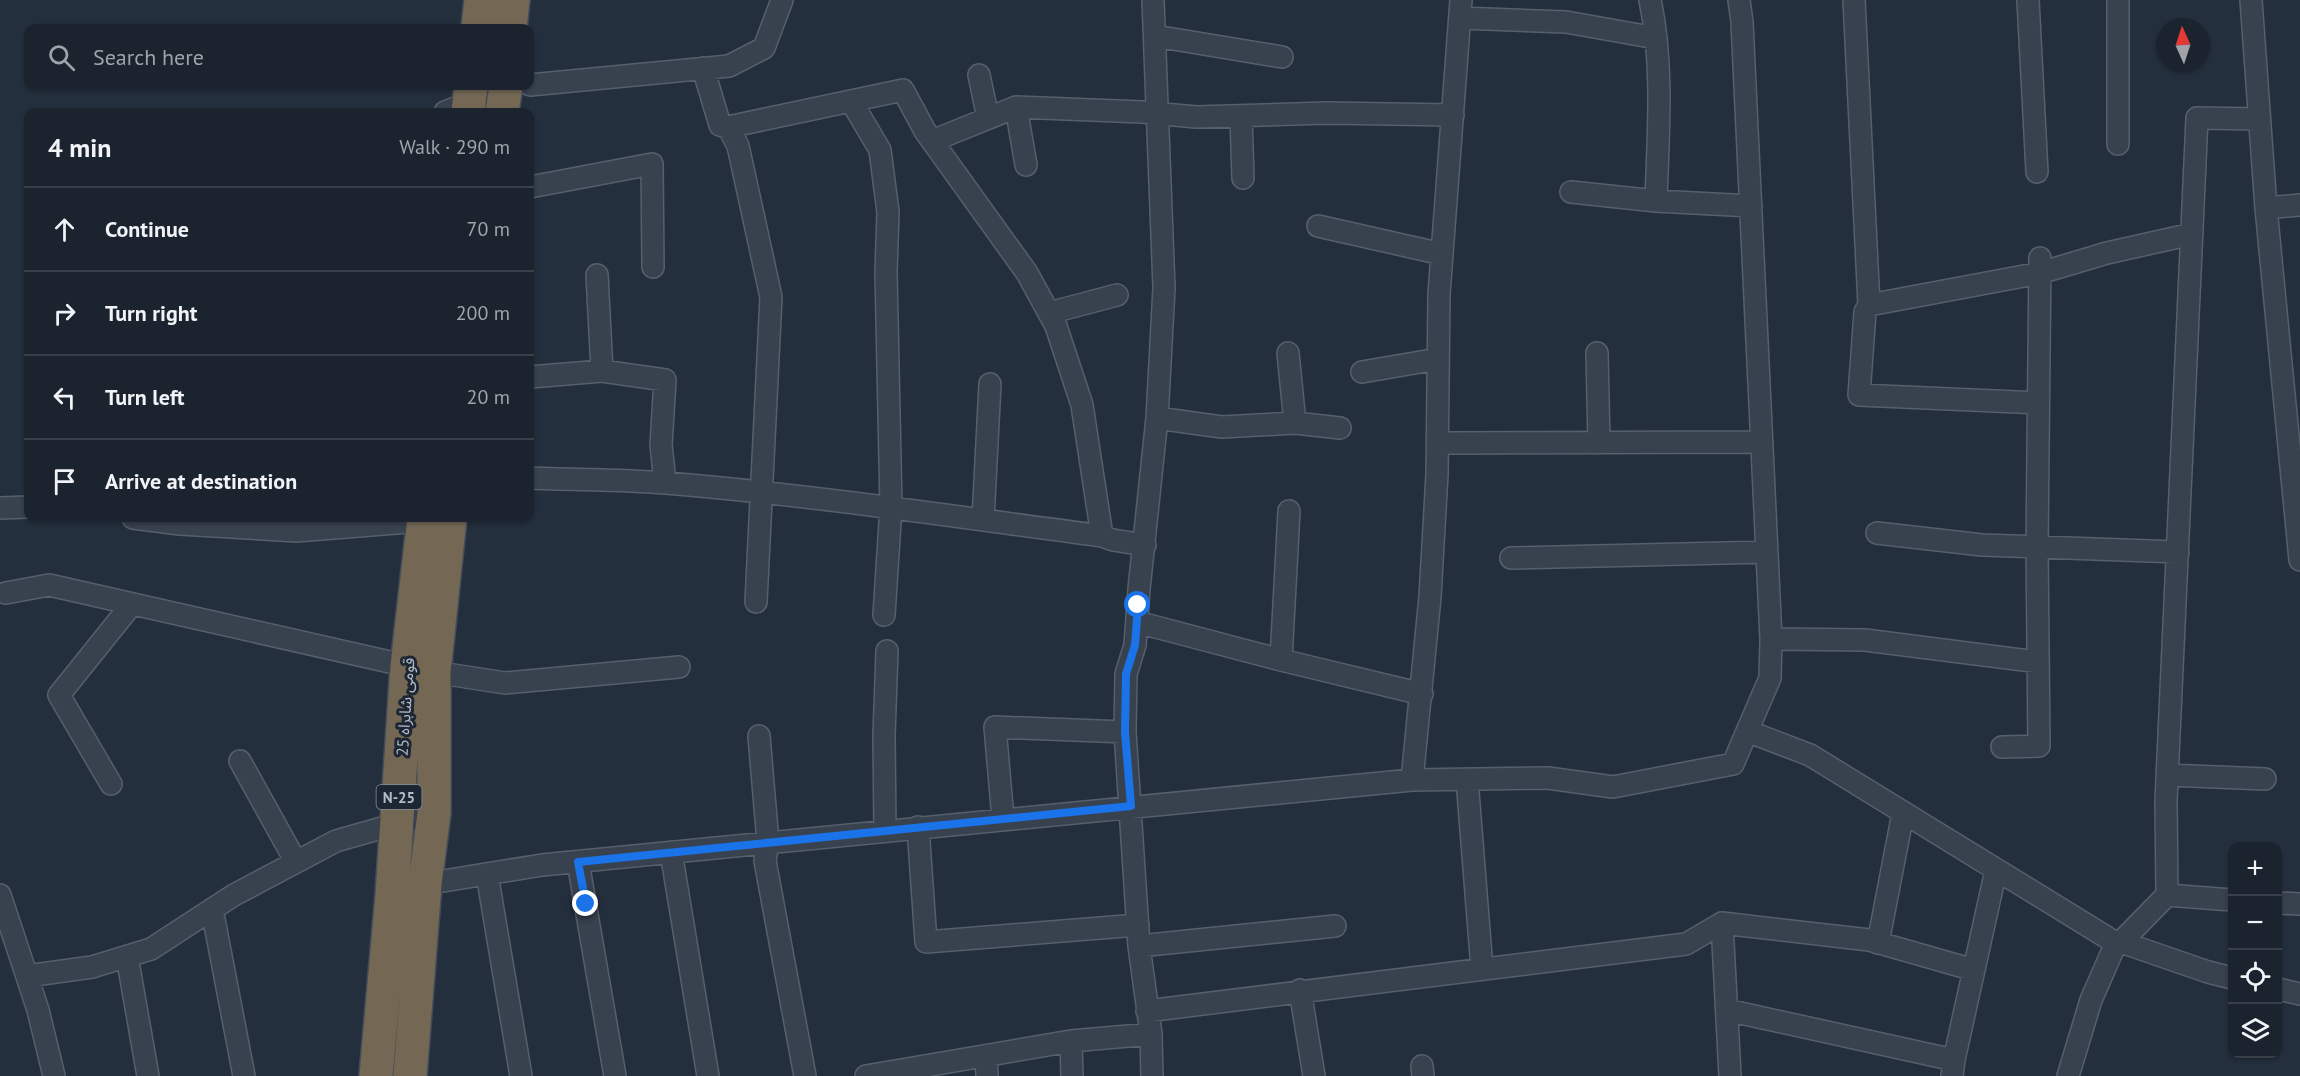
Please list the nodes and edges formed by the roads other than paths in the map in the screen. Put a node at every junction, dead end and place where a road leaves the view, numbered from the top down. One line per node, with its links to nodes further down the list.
1 (481, 0): 12 (highway)
2 (513, 0): 13 (highway)
3 (782, 0): 17 (street)
4 (1153, 0): 14 (street)
5 (1650, 0): 15 (street)
6 (1739, 0): 39 (street)
7 (1854, 0): 48 (street)
8 (2028, 0): 33 (street)
9 (2118, 0): 31 (street)
10 (2251, 0): 28 (street)
11 (1461, 9): 15 (street); 25 (street)
12 (478, 24)
13 (510, 24)
14 (1155, 36): 16 (street); 24 (street)
15 (1656, 38): 37 (street)
16 (1282, 57)
17 (703, 68): 19 (street); 29 (street)
18 (979, 75): 27 (street)
19 (534, 88)
20 (513, 91): 22 (street)
21 (851, 101): 29 (street); 30 (street); 68 (street)
22 (463, 103)
23 (1016, 107): 24 (street); 27 (street); 32 (street)
24 (1159, 114): 26 (street); 58 (street)
25 (1453, 115): 26 (street); 43 (street)
26 (1241, 116): 34 (street)
27 (988, 118): 30 (street)
28 (2259, 119): 40 (street); 42 (street)
29 (728, 127): 66 (street)
30 (932, 141): 49 (street)
31 (2118, 144)
32 (1026, 165)
33 (2037, 172)
34 (1243, 178)
35 (534, 186): 45 (street)
36 (1571, 192): 37 (street)
37 (1656, 201): 39 (street)
38 (2300, 205): 40 (street)
39 (1751, 206): 62 (street)
40 (2266, 208): 77 (street)
41 (1318, 226): 43 (street)
42 (2192, 234): 44 (street); 82 (street)
43 (1442, 254): 52 (street)
44 (2040, 266): 48 (street); 57 (street)
45 (652, 267)
46 (597, 274): 53 (street)
47 (1116, 295): 49 (street)
48 (1869, 305): 57 (street)
49 (1049, 313): 78 (street)
50 (1288, 353): 59 (street)
51 (1598, 353): 61 (street)
52 (1438, 359): 54 (street); 63 (street)
53 (602, 371): 55 (street); 65 (street)
54 (1362, 372)
55 (534, 377)
56 (990, 384): 71 (street)
57 (2038, 403): 80 (street)
58 (1157, 418): 59 (street); 79 (street)
59 (1295, 423): 60 (street)
60 (1340, 428)
61 (1599, 442): 62 (street); 63 (street)
62 (1762, 442): 81 (street)
63 (1438, 443): 96 (street)
64 (534, 478): 65 (street)
65 (665, 482): 66 (street)
66 (763, 493): 68 (street); 86 (street)
67 (24, 507): 69 (street)
68 (891, 507): 71 (street); 88 (street)
69 (0, 508)
70 (1289, 511): 92 (street)
71 (983, 520): 78 (street)
72 (164, 522): 75 (street)
73 (402, 522): 75 (street)
74 (437, 522): 95 (highway, قومی شاہراہ 25 / N-25)
75 (246, 523)
76 (1877, 533): 80 (street)
77 (2298, 534): 84 (street)
78 (1102, 536): 79 (street)
79 (1145, 545): 89 (street)
80 (2037, 547): 82 (street); 93 (street)
81 (1767, 552): 83 (street); 90 (street)
82 (2178, 552): 102 (street)
83 (1510, 558)
84 (2300, 560)
85 (6, 593): 87 (street)
86 (756, 602)
87 (132, 604): 95 (street); 106 (street)
88 (884, 615)
89 (1137, 622): 92 (street); 98 (street)
90 (1771, 639): 93 (street); 97 (street)
91 (887, 651): 113 (street)
92 (1281, 660): 96 (street)
93 (2038, 662): 100 (street)
94 (678, 667): 95 (street)
95 (421, 669): 108 (highway, قومی شاہراہ 25 / N-25); 111 (highway, قومی شاہراہ 25 / N-25)
96 (1422, 694): 105 (street)
97 (1747, 731): 103 (street); 109 (street)
98 (1125, 732): 107 (street); 110 (street)
99 (759, 736): 114 (street)
100 (2002, 747)
101 (240, 761): 116 (street)
102 (2168, 775): 104 (street); 121 (street)
103 (1467, 779): 105 (street); 133 (street)
104 (2265, 779)
105 (1412, 780): 107 (street)
106 (111, 784)
107 (1131, 806): 110 (street); 129 (street)
108 (434, 813): 111 (street); 120 (highway, قومی شاہراہ 25 / N-25)
109 (1903, 813): 118 (street); 130 (street)
110 (1003, 819): 112 (street)
111 (397, 824): 116 (street); 149 (highway, قومی شاہراہ 25 / N-25)
112 (918, 827): 113 (street); 129 (street)
113 (885, 831): 114 (street)
114 (768, 842): 115 (street); 154 (street)
115 (672, 852): 117 (street); 153 (street)
116 (296, 862): 126 (street)
117 (578, 862): 119 (street); 152 (street)
118 (1996, 870): 131 (street); 134 (street)
119 (487, 874): 120 (street); 151 (street)
120 (424, 884): 150 (highway, قومی شاہراہ 25 / N-25)
121 (2167, 895): 123 (street); 131 (street)
122 (0, 896): 135 (street)
123 (2228, 900)
124 (2282, 903): 125 (street)
125 (2300, 904)
126 (213, 909): 132 (street); 148 (street)
127 (1722, 923): 130 (street); 133 (street); 140 (street)
128 (1335, 926): 129 (street)
129 (1139, 935): 141 (street)
130 (1878, 943): 134 (street)
131 (2119, 943): 136 (street); 160 (street)
132 (127, 956): 135 (street); 147 (street)
133 (1482, 969): 137 (street)
134 (1974, 970): 145 (street)
135 (27, 976): 146 (street)
136 (2228, 977)
137 (1300, 990): 141 (street); 158 (street)
138 (2282, 990): 139 (street)
139 (2300, 994)
140 (1727, 1010): 145 (street); 159 (street)
141 (1147, 1011): 142 (street)
142 (1151, 1034): 143 (street); 157 (street)
143 (1071, 1041): 144 (street); 156 (street)
144 (987, 1066): 155 (street)
145 (1953, 1068)
146 (54, 1076)
147 (148, 1076)
148 (244, 1076)
149 (376, 1076)
150 (410, 1076)
151 (521, 1076)
152 (615, 1076)
153 (708, 1076)
154 (805, 1076)
155 (866, 1076)
156 (1072, 1076)
157 (1152, 1076)
158 (1314, 1076)
159 (1730, 1076)
160 (2068, 1076)

